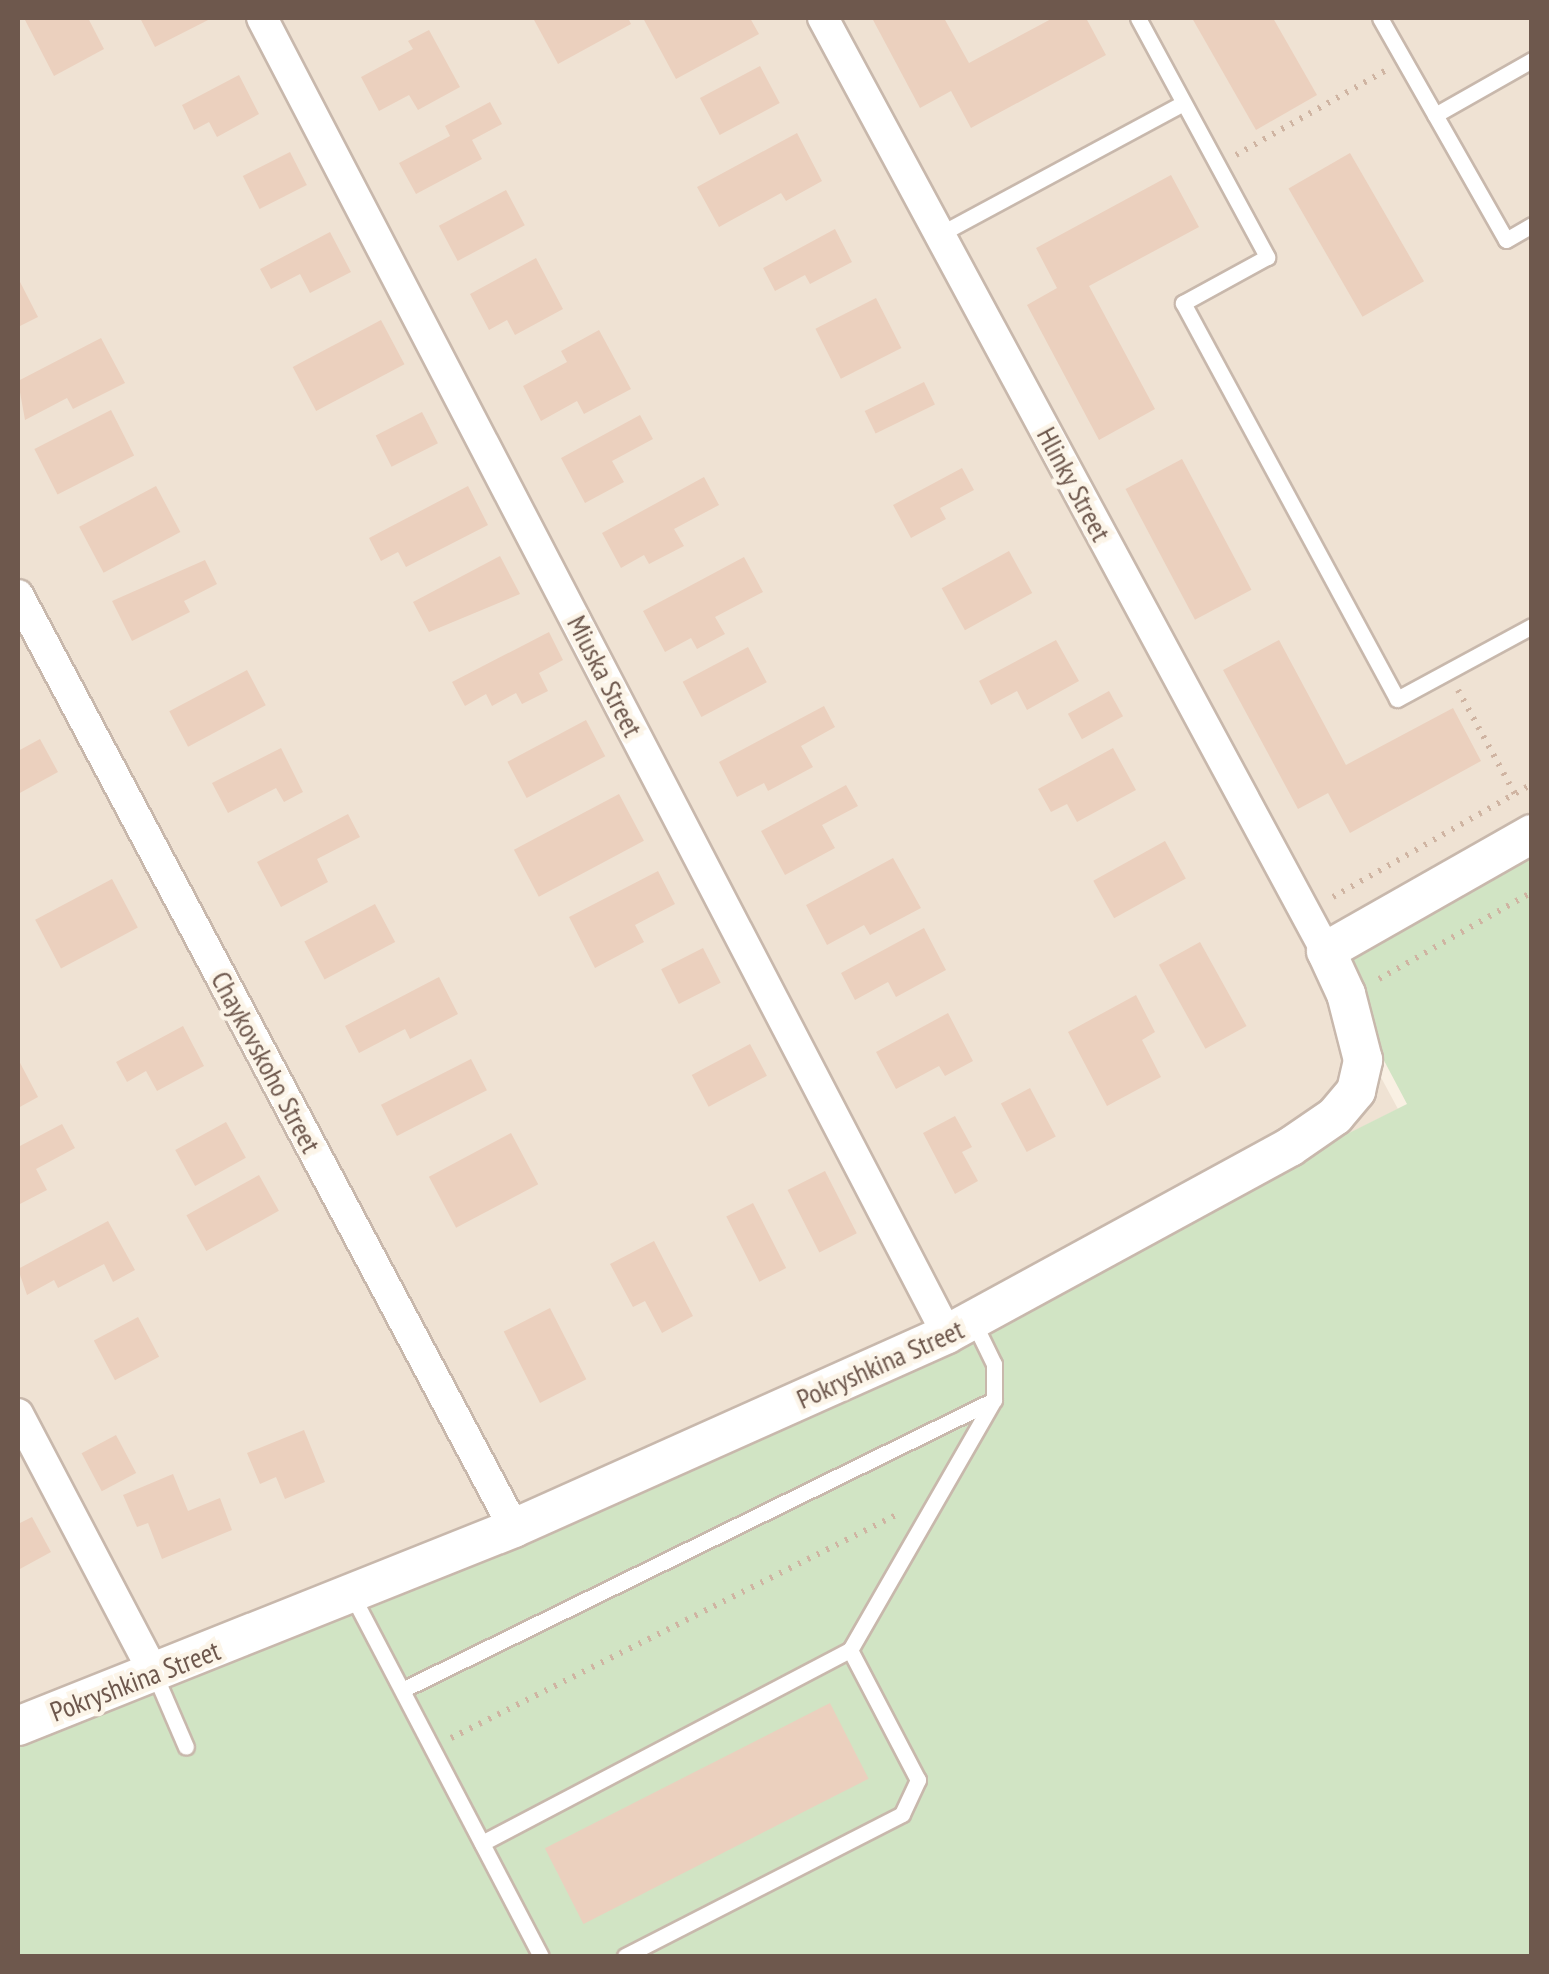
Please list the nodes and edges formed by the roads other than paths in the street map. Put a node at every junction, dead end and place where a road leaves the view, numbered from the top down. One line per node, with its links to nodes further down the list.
1 (262, 18): 14 (street, Miuska Street)
2 (823, 18): 9 (street, Hlinky Street)
3 (1138, 18): 6 (lane)
4 (1380, 18): 7 (lane)
5 (1532, 60): 7 (lane)
6 (1184, 102): 9 (lane); 11 (lane)
7 (1436, 115): 8 (lane)
8 (1532, 225)
9 (940, 234): 13 (street, Hlinky Street)
10 (18, 596): 17 (street, Chaykovskoho Street)
11 (1532, 626)
12 (1532, 834): 13 (street)
13 (1326, 951): 14 (street, Pokryshkina Street)
14 (960, 1328): 15 (lane); 17 (street, Pokryshkina Street)
15 (994, 1400): 19 (lane); 21 (lane)
16 (18, 1414): 20 (street)
17 (514, 1528): 18 (street, Pokryshkina Street)
18 (352, 1595): 20 (street, Pokryshkina Street); 21 (lane)
19 (850, 1650): 24 (lane); 26 (lane)
20 (156, 1676): 22 (street, Pokryshkina Street); 23 (lane)
21 (402, 1690): 24 (lane)
22 (18, 1726)
23 (186, 1746)
24 (482, 1843): 25 (lane)
25 (541, 1956)
26 (625, 1956)

